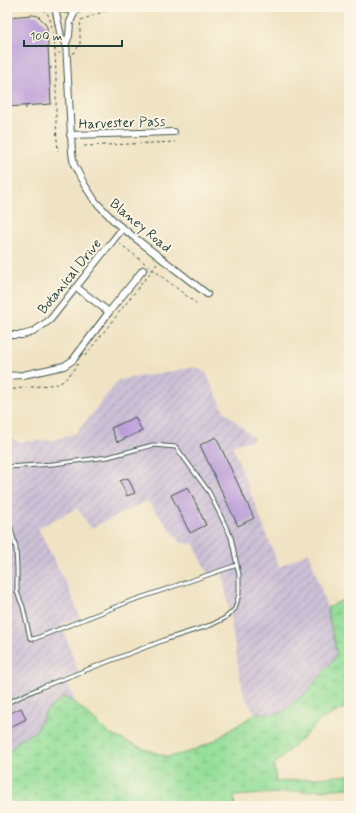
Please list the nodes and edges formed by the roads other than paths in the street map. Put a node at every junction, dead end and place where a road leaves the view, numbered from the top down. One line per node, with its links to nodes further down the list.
1 (55, 7): 4 (street, Blaney Road)
2 (60, 7): 3 (main road)
3 (77, 7): 4 (street, Blaney Road)
4 (66, 43): 6 (street, Blaney Road)
5 (174, 132): 6 (street, Harvester Pass)
6 (70, 135): 7 (street, Blaney Road)
7 (122, 229): 9 (street, Botanical Drive); 10 (street, Blaney Road)
8 (143, 270): 11 (street)
9 (76, 287): 11 (street); 12 (street, Botanical Drive)
10 (207, 294)
11 (109, 312): 13 (street)
12 (7, 336)
13 (7, 376)
14 (7, 467): 16 (lane)
15 (7, 514): 16 (lane)
16 (237, 565): 17 (lane)
17 (7, 704)

